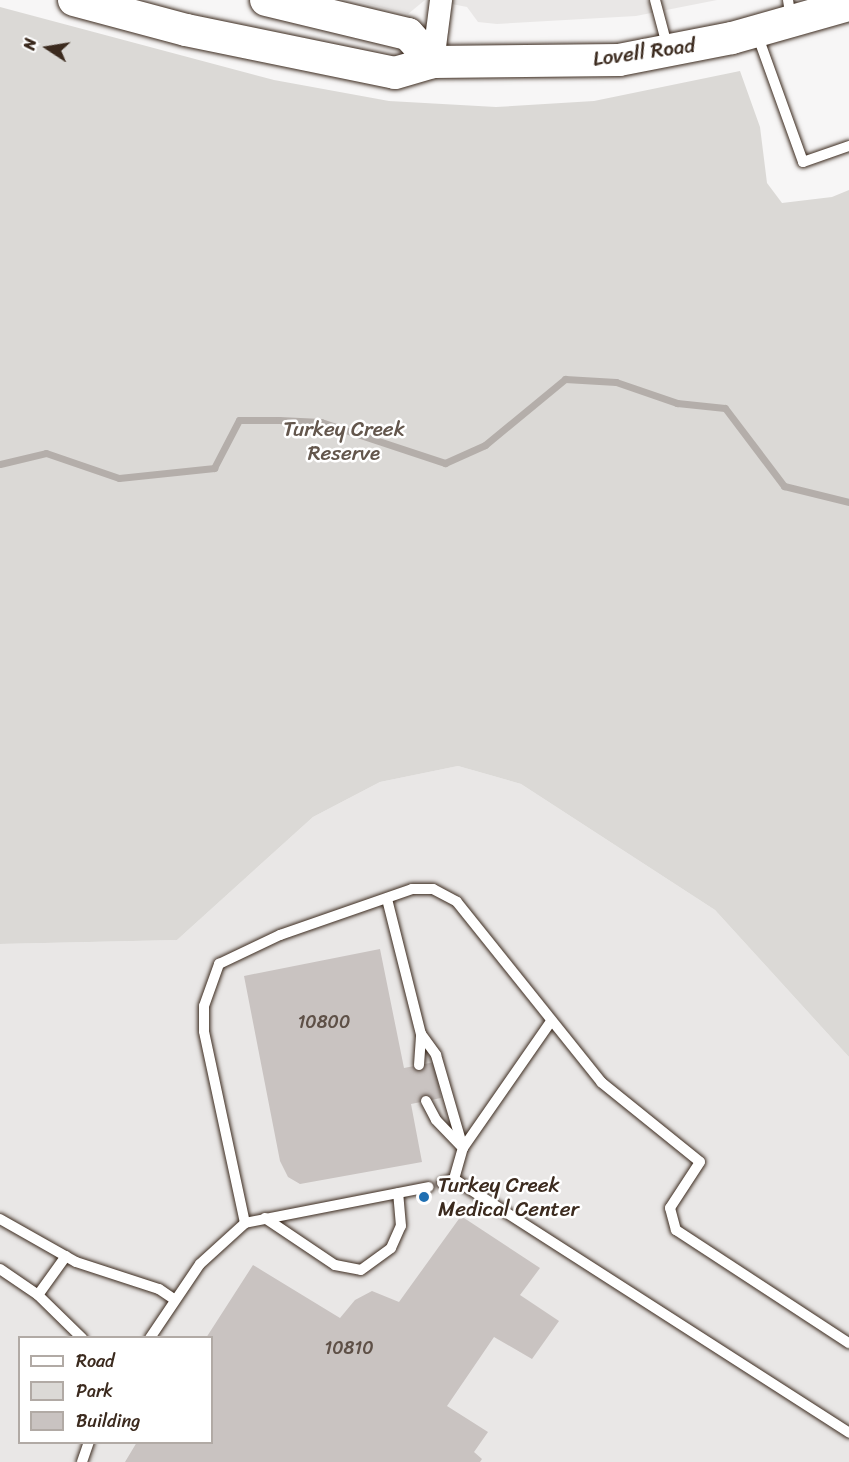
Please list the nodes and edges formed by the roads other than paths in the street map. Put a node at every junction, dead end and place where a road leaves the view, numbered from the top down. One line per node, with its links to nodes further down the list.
1 (74, 0): 9 (main road, Lovell Road)
2 (266, 0): 9 (main road)
3 (441, 0): 9 (street)
4 (656, 0): 8 (lane)
5 (849, 5): 6 (main road, Lovell Road)
6 (789, 11): 7 (main road, Lovell Road)
7 (756, 31): 8 (main road, Lovell Road); 10 (lane)
8 (668, 50): 9 (main road, Lovell Road)
9 (433, 62)
10 (849, 146)
11 (387, 899): 12 (lane); 13 (lane); 23 (lane)
12 (550, 1023): 16 (lane); 30 (lane)
13 (421, 1034): 14 (lane); 16 (lane)
14 (419, 1065)
15 (426, 1101): 16 (lane)
16 (462, 1148): 17 (lane)
17 (454, 1179): 18 (lane); 31 (lane)
18 (442, 1183)
19 (428, 1187): 20 (lane)
20 (398, 1193): 21 (lane); 21 (lane)
21 (266, 1218): 23 (lane)
22 (0, 1219): 24 (lane)
23 (245, 1223): 27 (lane)
24 (66, 1256): 26 (lane); 27 (lane)
25 (0, 1269): 26 (lane)
26 (38, 1295): 28 (lane)
27 (174, 1299): 29 (lane)
28 (80, 1336)
29 (151, 1336)
30 (849, 1343)
31 (849, 1433)
32 (89, 1444): 33 (lane)
33 (82, 1462)

